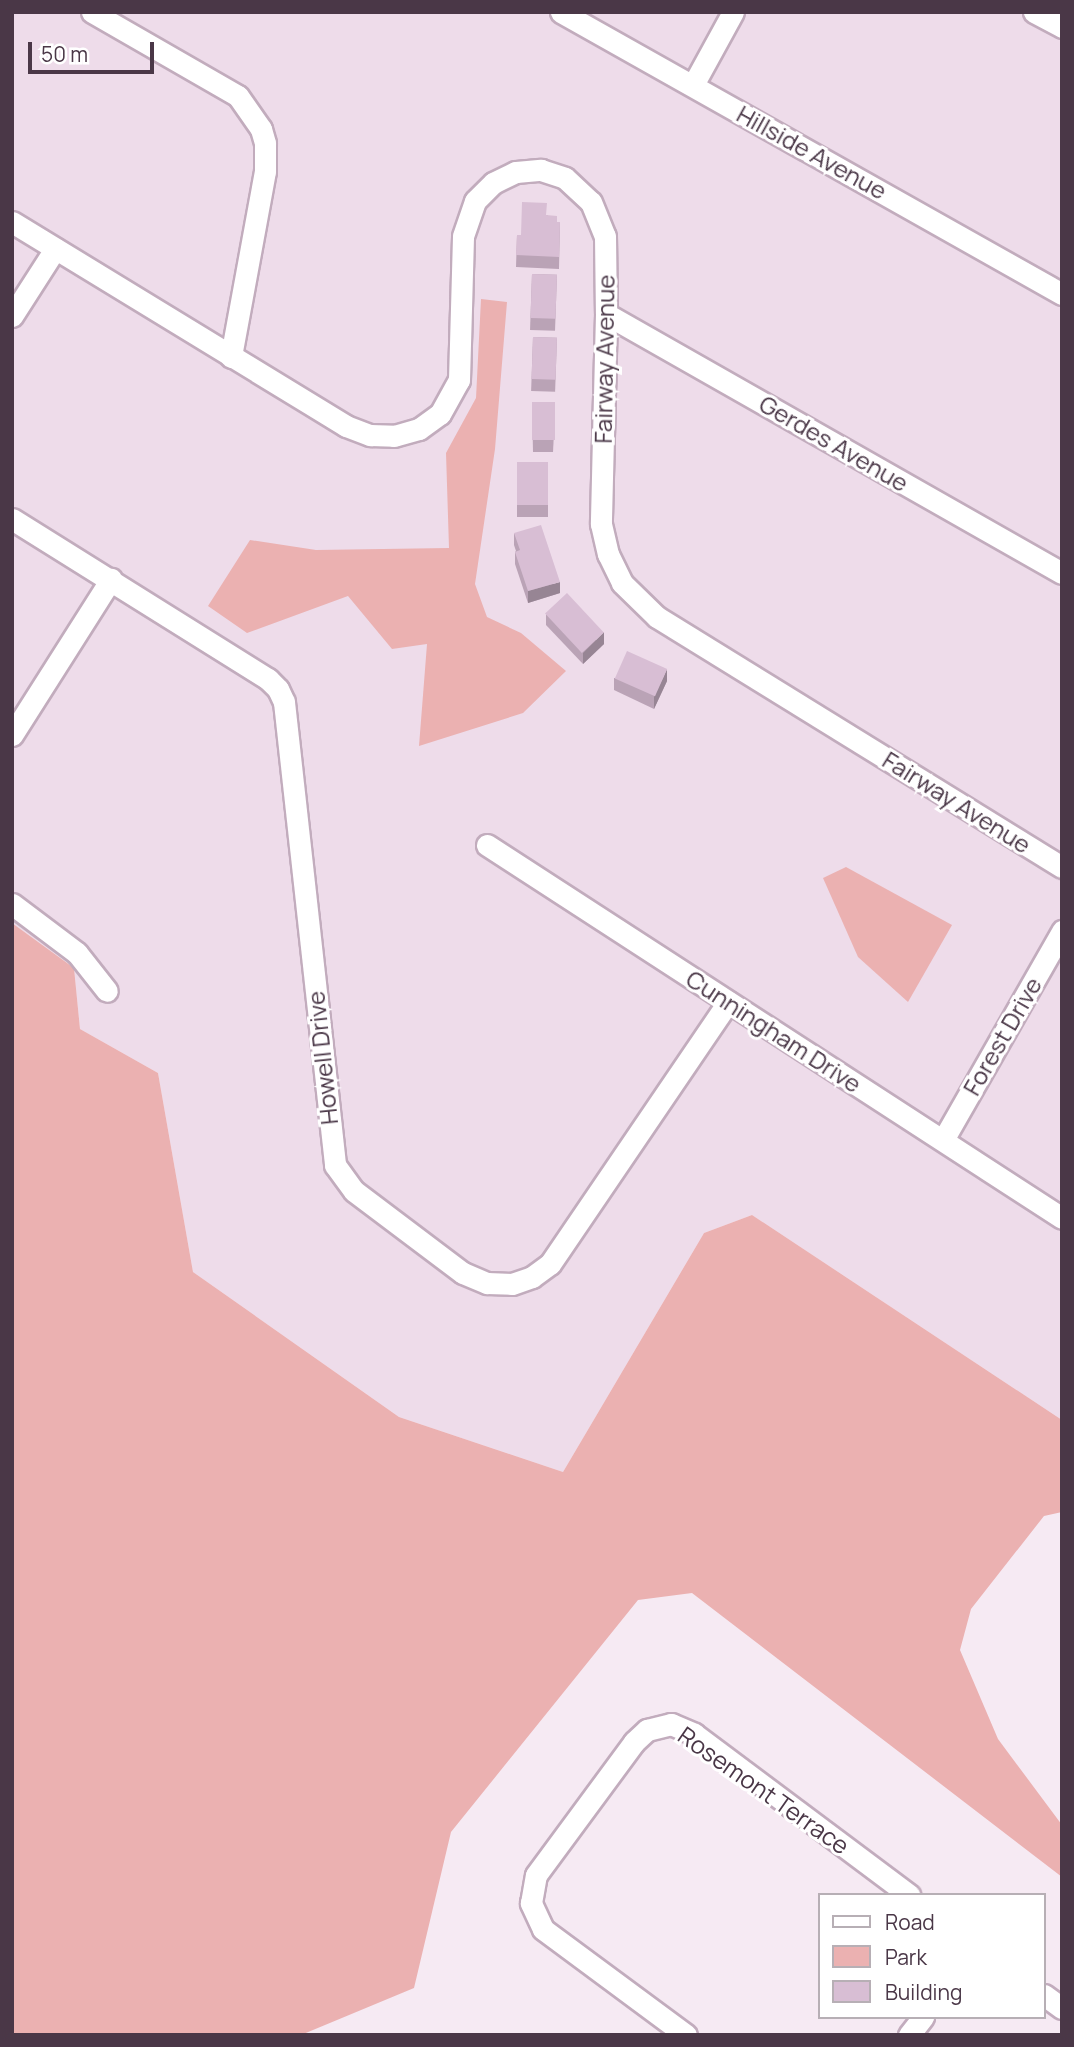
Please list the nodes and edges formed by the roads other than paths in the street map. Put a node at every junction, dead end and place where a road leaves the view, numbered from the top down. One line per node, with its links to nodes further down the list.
1 (92, 12): 12 (street)
2 (561, 12): 6 (street, Hillside Avenue)
3 (733, 12): 6 (street)
4 (1034, 12): 5 (street)
5 (1062, 27)
6 (693, 85): 9 (street, Hillside Avenue)
7 (12, 222): 8 (street, Fairway Avenue)
8 (54, 249): 11 (street); 12 (street, Fairway Avenue)
9 (1062, 294)
10 (606, 314): 12 (street, Fairway Avenue); 14 (street, Gerdes Avenue); 18 (street, Fairway Avenue)
11 (12, 316)
12 (231, 358)
13 (12, 519): 15 (street, Howell Drive)
14 (1062, 573)
15 (111, 579): 16 (street); 22 (street, Howell Drive)
16 (12, 735)
17 (487, 845): 22 (street, Cunningham Drive)
18 (1062, 867)
19 (12, 904): 21 (street)
20 (1062, 931): 23 (street, Forest Drive)
21 (107, 991)
22 (728, 1002): 23 (street, Cunningham Drive)
23 (943, 1140): 24 (street, Cunningham Drive)
24 (1062, 1218)
25 (906, 1893): 29 (street, Rosemont Terrace)
26 (1046, 1996): 27 (street)
27 (1062, 2008)
28 (921, 2019): 30 (street)
29 (686, 2035)
30 (909, 2035)

